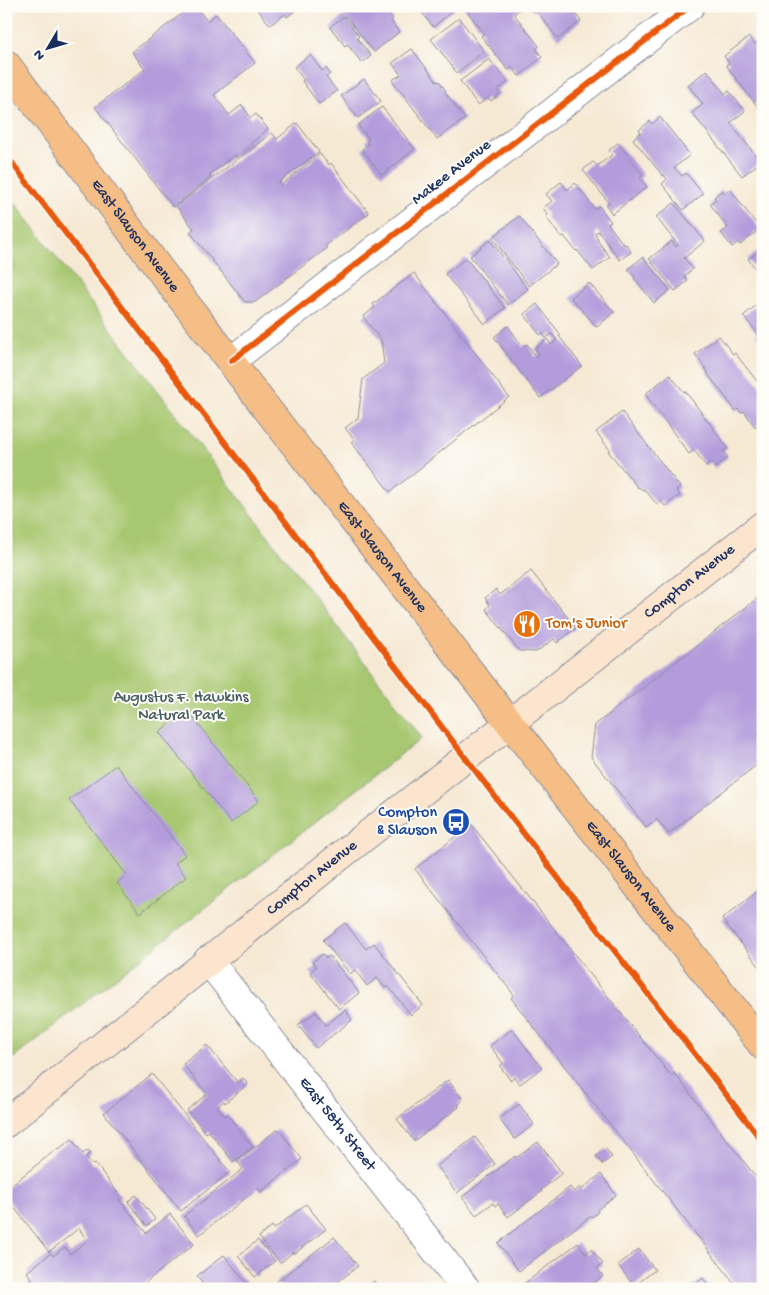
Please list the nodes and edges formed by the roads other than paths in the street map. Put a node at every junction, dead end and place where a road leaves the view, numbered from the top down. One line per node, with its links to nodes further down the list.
1 (690, 6): 3 (street, Makee Avenue)
2 (6, 64): 3 (main road, East Slauson Avenue)
3 (231, 361): 5 (main road, East Slauson Avenue)
4 (763, 525): 5 (main road, Compton Avenue)
5 (509, 722): 6 (main road, Compton Avenue); 7 (main road, East Slauson Avenue)
6 (208, 960): 8 (main road, Compton Avenue); 9 (street, East 58th Street)
7 (763, 1046)
8 (6, 1123)
9 (466, 1289)

